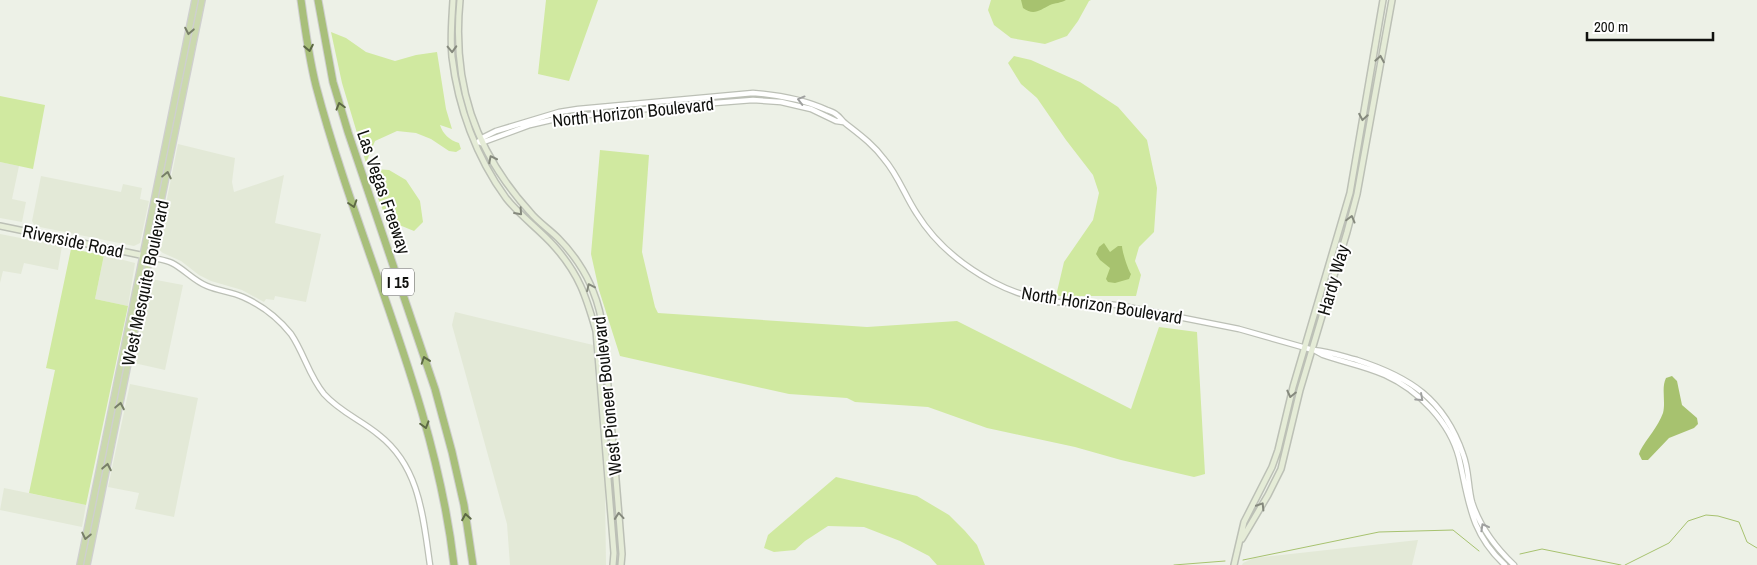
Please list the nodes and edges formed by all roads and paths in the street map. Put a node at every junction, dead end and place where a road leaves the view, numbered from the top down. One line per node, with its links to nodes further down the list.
1 (195, 0): 12 (main road, West Mesquite Boulevard, one-way to 12)
2 (202, 0): 12 (main road, West Mesquite Boulevard, one-way to 2)
3 (301, 0): 19 (highway, Las Vegas Freeway / I 15, one-way to 19)
4 (318, 0): 20 (highway, Las Vegas Freeway / I 15, one-way to 4)
5 (453, 0): 10 (main road, West Pioneer Boulevard, one-way to 10)
6 (460, 0): 9 (main road, West Pioneer Boulevard)
7 (1383, 0): 13 (main road, Hardy Way, one-way to 13)
8 (1392, 0): 14 (main road, Hardy Way, one-way to 8)
9 (483, 140): 10 (street, North Horizon Boulevard); 13 (street, North Horizon Boulevard); 22 (main road, West Pioneer Boulevard, one-way to 9)
10 (476, 144): 21 (main road, West Pioneer Boulevard, one-way to 21)
11 (0, 226): 12 (main road, Riverside Road)
12 (146, 256): 16 (main road, West Mesquite Boulevard, one-way to 16); 17 (main road, West Mesquite Boulevard, one-way to 12); 18 (street)
13 (1305, 348): 14 (street, North Horizon Boulevard); 15 (main road, Hardy Way, one-way to 15)
14 (1312, 350): 15 (main road, Hardy Way, one-way to 14); 24 (street, North Horizon Boulevard, one-way to 24); 25 (street, North Horizon Boulevard, one-way to 14)
15 (1238, 548): 23 (main road, Hardy Way)
16 (80, 565)
17 (87, 565)
18 (430, 565)
19 (454, 565)
20 (473, 565)
21 (613, 565)
22 (621, 565)
23 (1234, 565)
24 (1505, 565)
25 (1514, 565)

